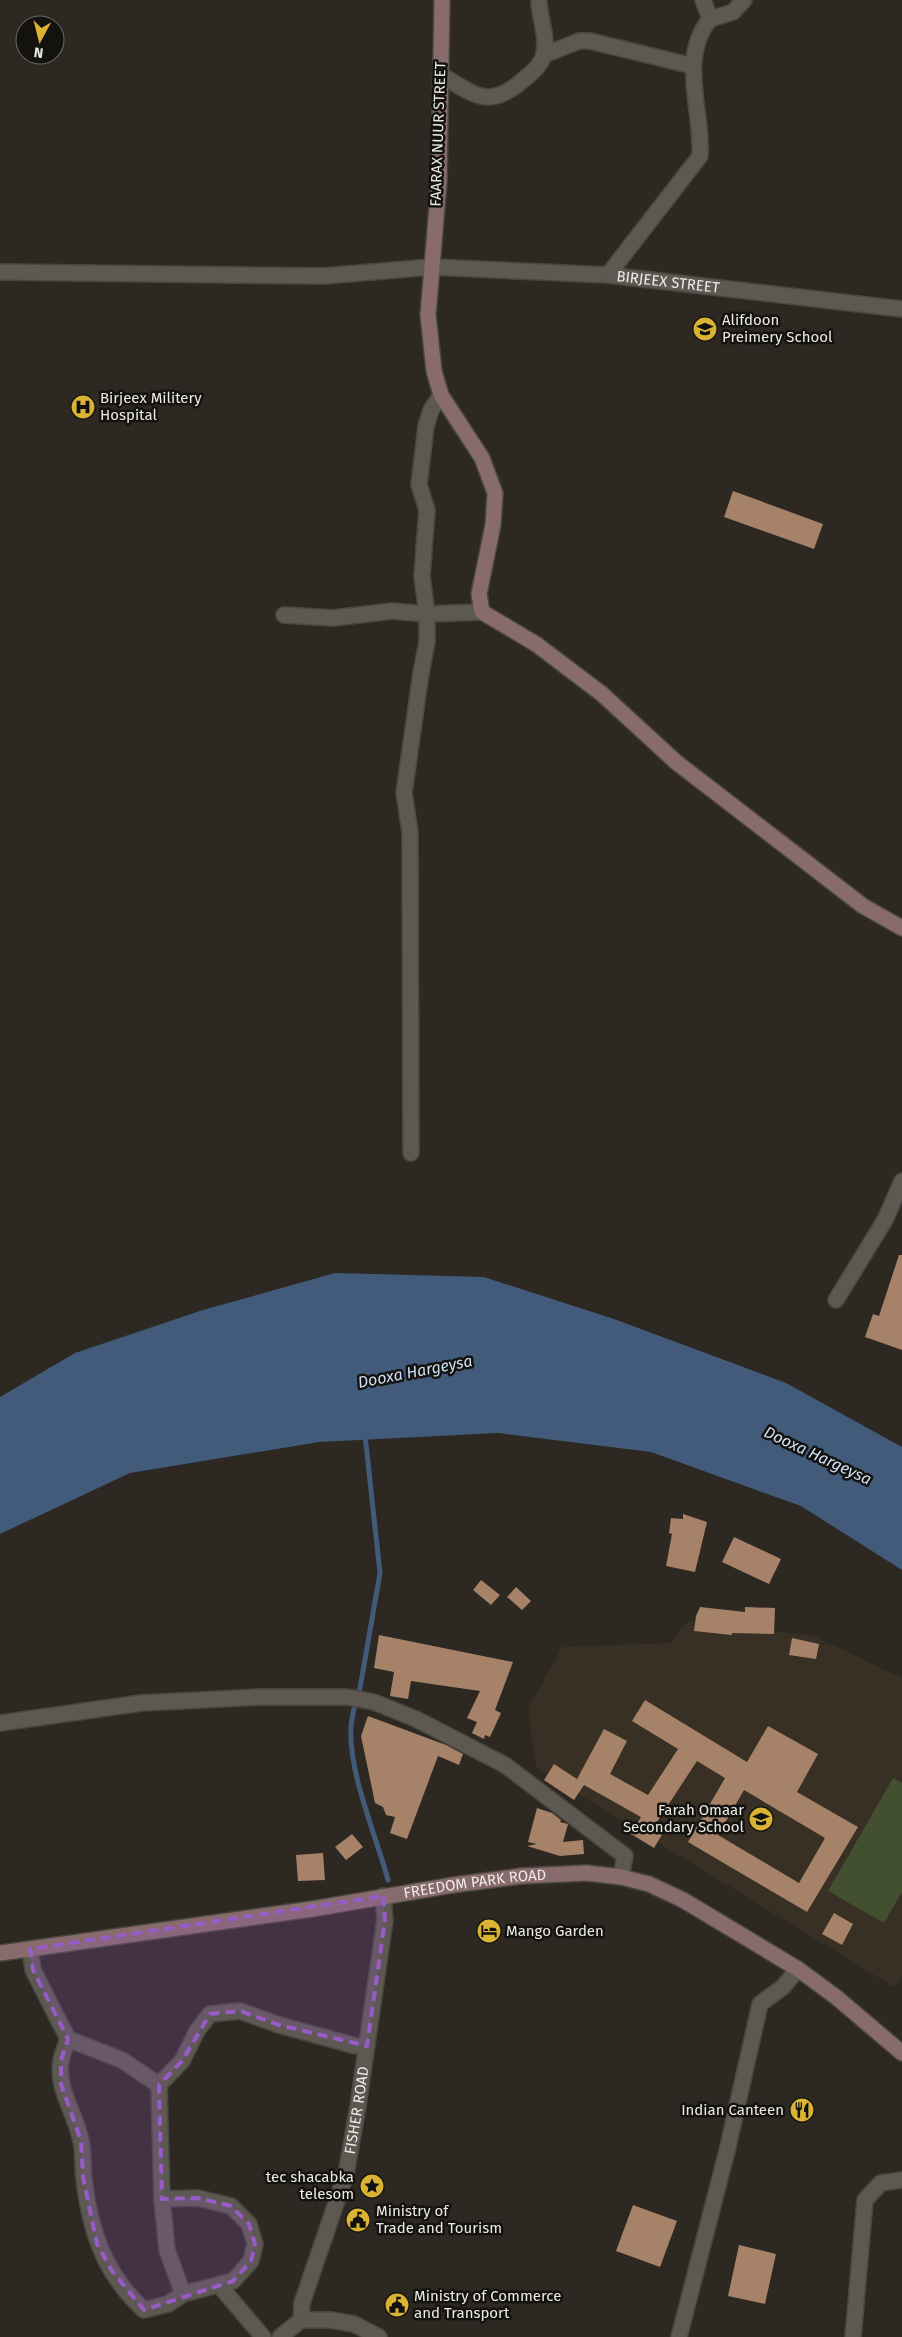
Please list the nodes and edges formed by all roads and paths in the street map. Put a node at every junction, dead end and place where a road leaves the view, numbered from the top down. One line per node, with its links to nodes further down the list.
1 (442, 0): 8 (main road, FAARAX NUUR STREET)
2 (539, 0): 6 (street)
3 (703, 0): 5 (street)
4 (744, 0): 5 (street)
5 (710, 19): 7 (street)
6 (544, 55): 7 (street); 8 (street)
7 (693, 66): 11 (street)
8 (441, 75): 9 (main road, FAARAX NUUR STREET)
9 (431, 268): 10 (street, BIRJEEX STREET); 11 (street, BIRJEEX STREET); 13 (main road, FAARAX NUUR STREET)
10 (0, 272)
11 (608, 275): 12 (street, BIRJEEX STREET)
12 (902, 309)
13 (441, 395): 14 (main road, FAARAX NUUR STREET); 15 (street)
14 (482, 612): 15 (street); 17 (main road)
15 (427, 614): 16 (street); 18 (street)
16 (284, 615)
17 (902, 928)
18 (411, 1153)
19 (902, 1182): 20 (street)
20 (836, 1300)
21 (0, 1723): 22 (street)
22 (621, 1877): 23 (main road, FREEDOM PARK ROAD); 26 (main road, FREEDOM PARK ROAD)
23 (383, 1896): 24 (main road, FREEDOM PARK ROAD); 28 (street, FISHER ROAD)
24 (30, 1949): 25 (main road, FREEDOM PARK ROAD); 27 (street)
25 (0, 1953)
26 (798, 1969): 29 (main road, FREEDOM PARK ROAD); 39 (street)
27 (68, 2039): 30 (street); 34 (street)
28 (367, 2046): 30 (street); 35 (street, FISHER ROAD)
29 (902, 2053)
30 (159, 2085): 32 (street)
31 (902, 2180): 40 (street)
32 (162, 2199): 33 (street); 34 (street)
33 (218, 2284): 34 (street); 36 (street)
34 (183, 2294)
35 (301, 2320): 37 (street); 38 (street)
36 (263, 2337)
37 (280, 2337)
38 (379, 2337)
39 (680, 2337)
40 (853, 2337)

